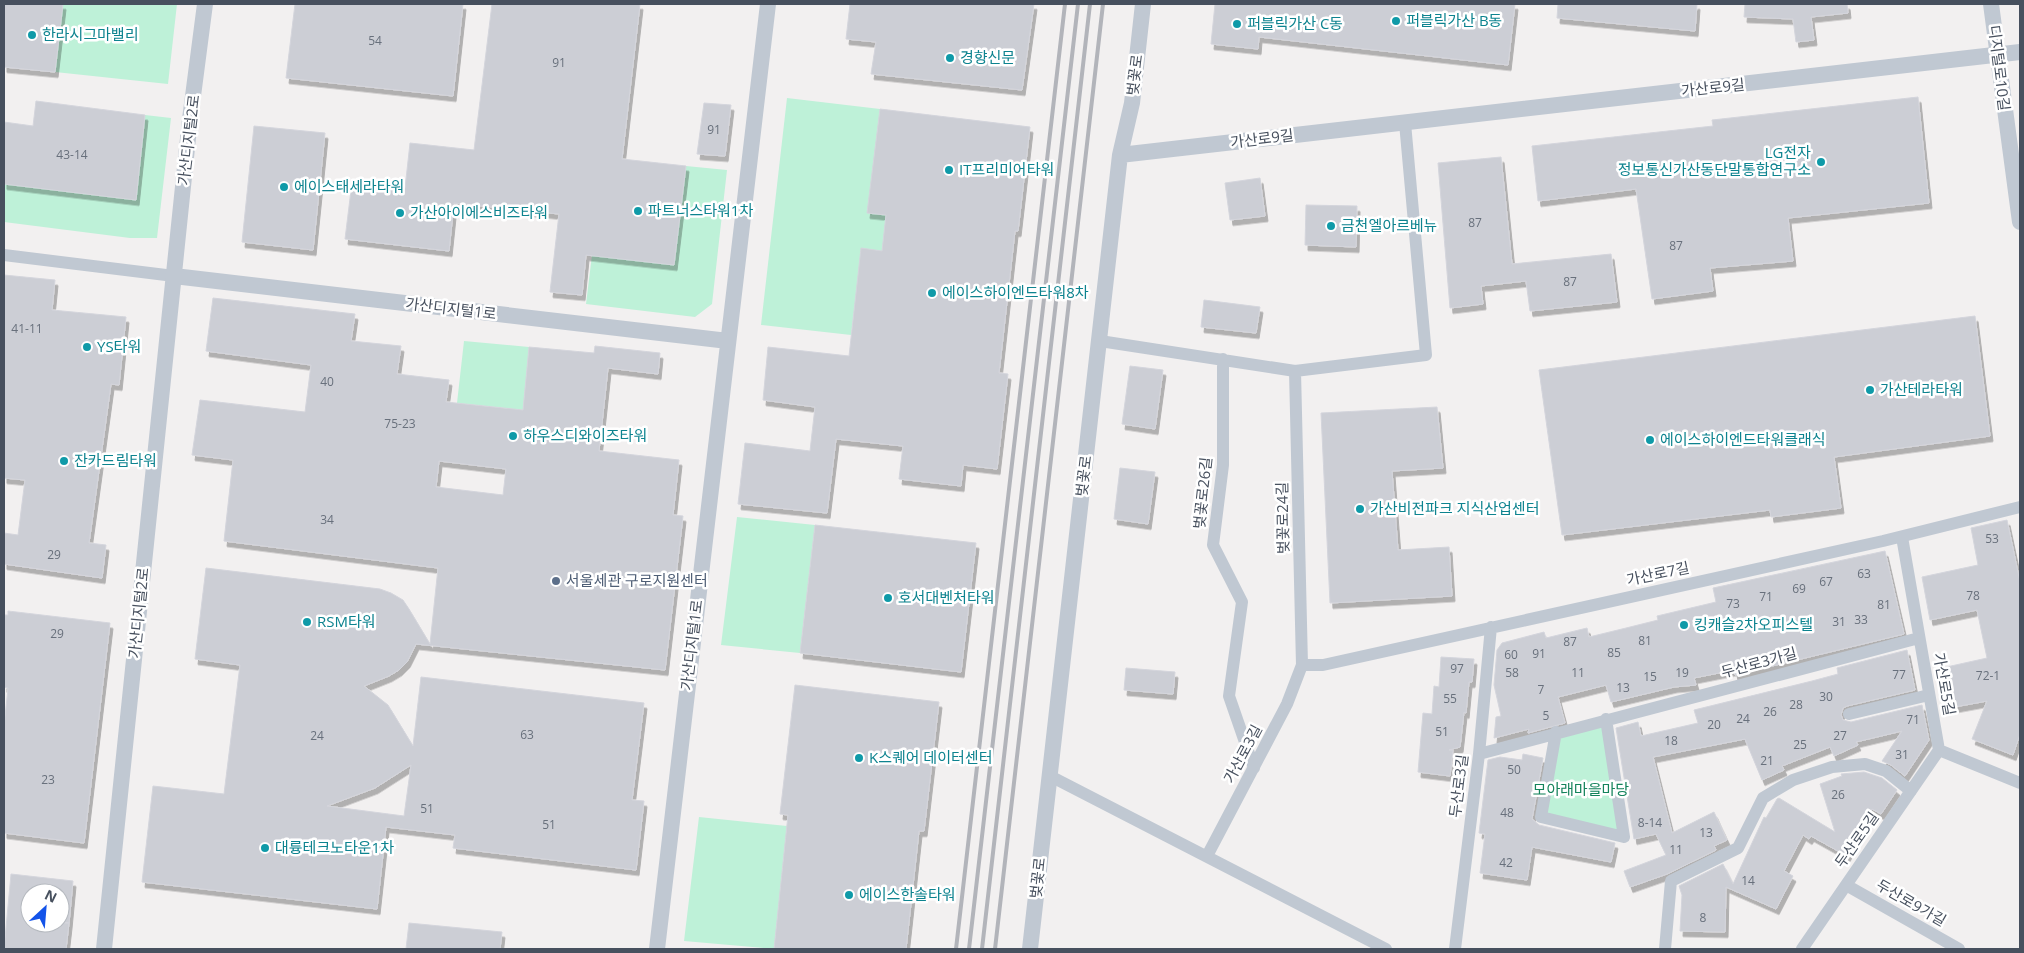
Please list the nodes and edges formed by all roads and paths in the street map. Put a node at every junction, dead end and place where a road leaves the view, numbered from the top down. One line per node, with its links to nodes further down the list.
1 (205, 4): 11 (street, 가산디지털2로)
2 (768, 4): 12 (street, 가산디지털1로)
3 (1143, 4): 8 (street, 벚꽃로)
4 (1991, 4): 6 (street, 디지털로10길)
5 (2020, 52): 6 (street, 가산로9길)
6 (1996, 55): 7 (street, 가산로9길); 9 (street, 디지털로10길)
7 (1405, 123): 8 (street, 가산로9길); 15 (street)
8 (1120, 155): 13 (street, 벚꽃로)
9 (2020, 222)
10 (4, 255): 11 (street)
11 (174, 276): 12 (street, 가산디지털1로); 33 (street, 가산디지털2로)
12 (728, 341): 34 (street, 가산디지털1로)
13 (1100, 341): 14 (street); 28 (street, 벚꽃로)
14 (1223, 359): 15 (street); 27 (street, 벚꽃로26길)
15 (1295, 371): 20 (street, 벚꽃로24길)
16 (2020, 507): 17 (street, 가산로7길)
17 (1902, 536): 18 (street, 가산로7길); 19 (street, 가산로5길)
18 (1491, 627): 20 (street, 가산로7길); 26 (street, 두산로3길)
19 (1919, 638): 21 (street, 가산로5길); 23 (street, 두산로3가길)
20 (1302, 665): 27 (street, 가산로3길)
21 (1929, 695): 22 (street); 25 (street, 가산로5길)
22 (1849, 714)
23 (1606, 719): 24 (street, 두산로3가길); 24 (street)
24 (1556, 732): 26 (street, 두산로3가길)
25 (1939, 750): 29 (street); 30 (street, 두산로5길)
26 (1479, 754): 37 (street, 두산로3길)
27 (1254, 768): 31 (street, 가산로3길)
28 (1050, 776): 31 (street); 35 (street, 벚꽃로)
29 (2020, 783)
30 (1911, 790): 32 (street, 두산로5길); 38 (street)
31 (1207, 856): 36 (street)
32 (1846, 885): 39 (street, 두산로5길); 40 (street, 두산로9가길)
33 (104, 949)
34 (657, 949)
35 (1030, 949)
36 (1386, 949)
37 (1455, 949)
38 (1665, 949)
39 (1802, 949)
40 (1959, 949)

